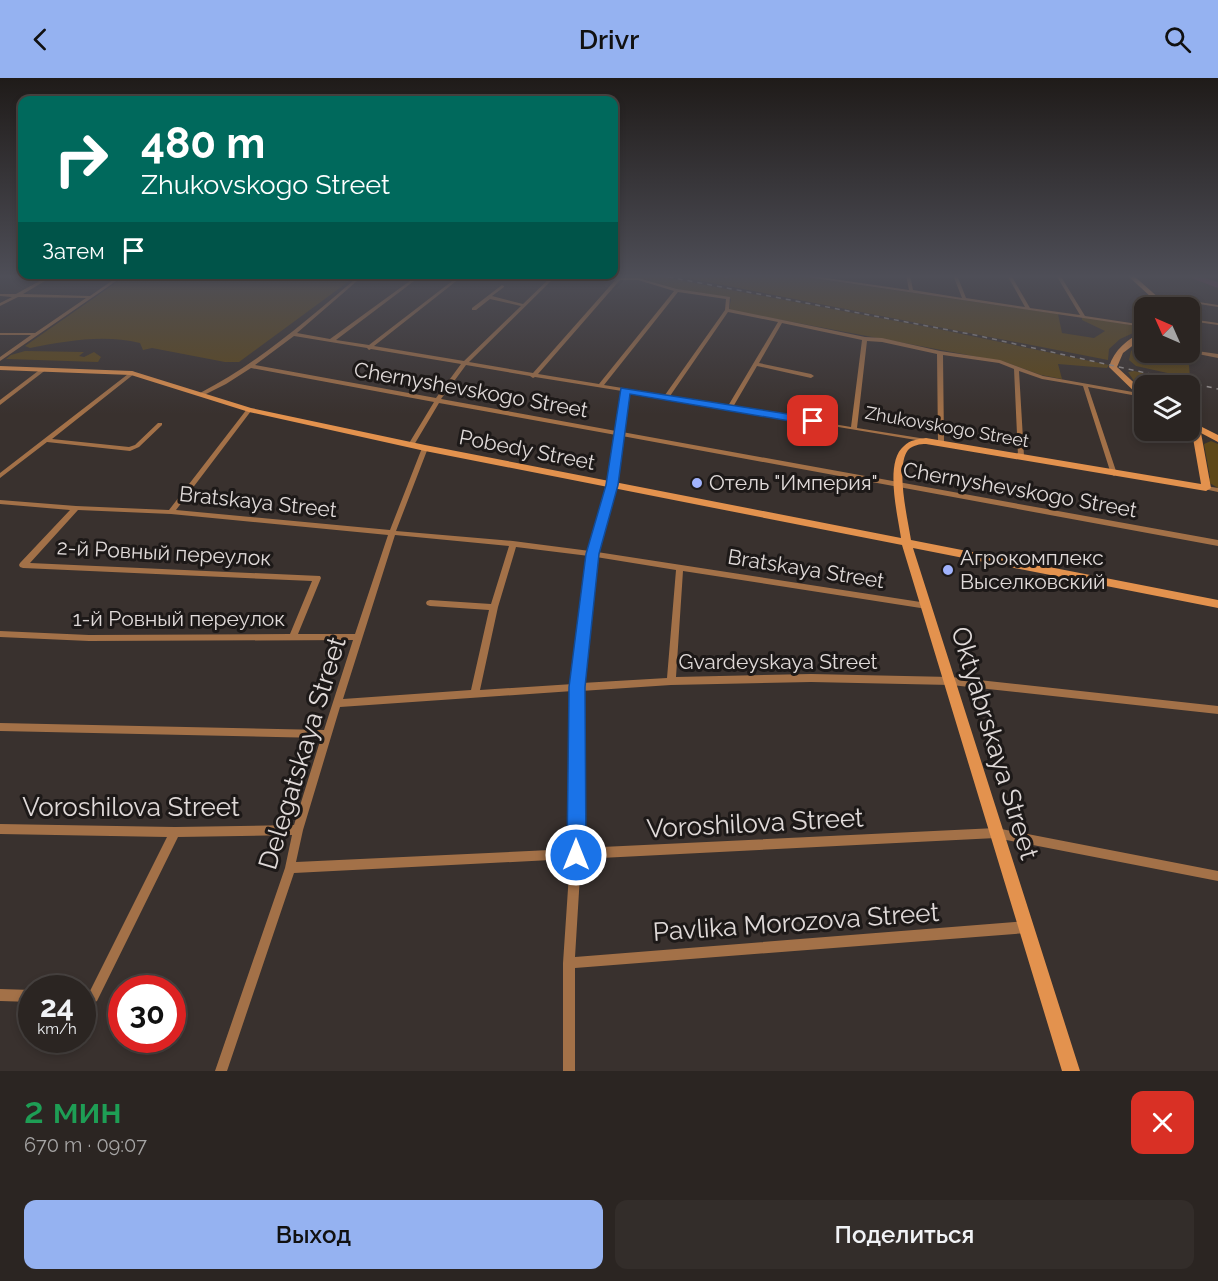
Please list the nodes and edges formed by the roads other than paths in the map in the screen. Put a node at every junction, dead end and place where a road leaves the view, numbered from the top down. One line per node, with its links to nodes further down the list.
1 (55, 321): 16 (street)
2 (307, 321): 17 (street)
3 (358, 321): 20 (street)
4 (403, 321): 21 (street)
5 (507, 321): 26 (street)
6 (581, 321): 33 (street)
7 (652, 321): 36 (street)
8 (719, 321): 41 (street)
9 (782, 321): 27 (street)
10 (784, 321): 18 (street)
11 (1116, 321): 13 (street)
12 (1200, 321): 14 (street)
13 (1134, 324)
14 (1218, 324)
15 (0, 334): 16 (street)
16 (37, 334): 25 (street)
17 (292, 334): 20 (street, Zhukovskogo Street); 28 (street)
18 (865, 339): 22 (street); 48 (street)
19 (1134, 339): 37 (street)
20 (331, 341): 21 (street, Zhukovskogo Street)
21 (369, 348): 26 (street, Zhukovskogo Street)
22 (939, 353): 31 (street); 54 (street)
23 (1200, 353): 24 (street)
24 (1218, 356)
25 (0, 359)
26 (465, 363): 33 (street, Zhukovskogo Street); 42 (street)
27 (756, 364): 34 (street); 44 (street)
28 (249, 366): 40 (street); 42 (street, Chernyshevskogo Street)
29 (0, 368): 30 (street, Pobedy Street)
30 (44, 369): 32 (street, Pobedy Street); 43 (street)
31 (1016, 369): 35 (street); 57 (street)
32 (132, 373): 40 (street, Pobedy Street); 51 (street)
33 (533, 376): 36 (street, Zhukovskogo Street)
34 (811, 376)
35 (1084, 385): 39 (street); 58 (street)
36 (600, 386): 38 (street, Zhukovskogo Street)
37 (1134, 386)
38 (625, 391): 41 (street, Zhukovskogo Street); 49 (street)
39 (1134, 393)
40 (202, 394): 45 (street, Pobedy Street)
41 (667, 397): 44 (street, Zhukovskogo Street)
42 (438, 400): 49 (street, Chernyshevskogo Street); 55 (street)
43 (0, 403)
44 (730, 407): 48 (street, Zhukovskogo Street)
45 (249, 410): 55 (street, Pobedy Street); 66 (street)
46 (160, 424): 51 (street)
47 (1200, 428): 50 (street)
48 (854, 429): 52 (street, Zhukovskogo Street)
49 (619, 434): 60 (street); 61 (street, Chernyshevskogo Street)
50 (1218, 439)
51 (46, 440): 59 (street)
52 (926, 441): 54 (street, Zhukovskogo Street); 61 (street, Oktyabrskaya Street)
53 (1196, 441): 62 (street)
54 (941, 442): 57 (street, Zhukovskogo Street)
55 (411, 445): 56 (street, Pobedy Street)
56 (424, 448): 60 (street, Pobedy Street); 67 (street, Delegatskaya Street)
57 (1022, 456): 58 (street, Zhukovskogo Street)
58 (1114, 474): 62 (street, Zhukovskogo Street)
59 (0, 476)
60 (612, 485): 68 (street, Pobedy Street); 71 (street)
61 (899, 485): 68 (street, Oktyabrskaya Street); 69 (street, Chernyshevskogo Street)
62 (1206, 488): 63 (street, Zhukovskogo Street)
63 (1218, 490)
64 (0, 502): 65 (street, Bratskaya Street)
65 (76, 508): 66 (street, Bratskaya Street); 78 (street, 2-й Ровный переулок)
66 (171, 512): 67 (street, Bratskaya Street)
67 (392, 533): 70 (street, Bratskaya Street); 79 (street, Delegatskaya Street)
68 (907, 543): 74 (street, Pobedy Street); 75 (street, Oktyabrskaya Street)
69 (1218, 543)
70 (513, 544): 71 (street, Bratskaya Street); 76 (street)
71 (593, 554): 72 (street, Bratskaya Street); 82 (street)
72 (680, 567): 75 (street, Bratskaya Street); 80 (street)
73 (430, 603): 76 (street)
74 (1218, 604)
75 (927, 606): 81 (street, Oktyabrskaya Street)
76 (494, 607): 83 (street)
77 (0, 634): 78 (street, 1-й Ровный переулок)
78 (293, 637): 79 (street, 1-й Ровный переулок)
79 (359, 637): 84 (street, Delegatskaya Street)
80 (671, 681): 81 (street, Gvardeyskaya Street); 82 (street, Gvardeyskaya Street)
81 (951, 681): 85 (street, Gvardeyskaya Street); 91 (street, Oktyabrskaya Street)
82 (577, 687): 83 (street, Gvardeyskaya Street); 92 (street)
83 (475, 694): 84 (street, Gvardeyskaya Street)
84 (338, 703): 87 (street, Delegatskaya Street)
85 (1218, 710)
86 (0, 727): 87 (street)
87 (327, 734): 89 (street, Delegatskaya Street)
88 (0, 829): 90 (street, Voroshilova Street)
89 (298, 830): 90 (street, Voroshilova Street); 93 (street, Delegatskaya Street)
90 (175, 832): 97 (street)
91 (996, 833): 92 (street, Voroshilova Street); 94 (street, Voroshilova Street); 95 (street, Oktyabrskaya Street)
92 (576, 855): 93 (street, Voroshilova Street); 96 (street)
93 (290, 868): 100 (street, Delegatskaya Street)
94 (1218, 876)
95 (1027, 927): 96 (street, Pavlika Morozova Street); 102 (street, Oktyabrskaya Street)
96 (569, 963): 101 (street)
97 (96, 991)
98 (0, 995): 99 (street)
99 (18, 996)
100 (220, 1071)
101 (569, 1071)
102 (1071, 1071)

